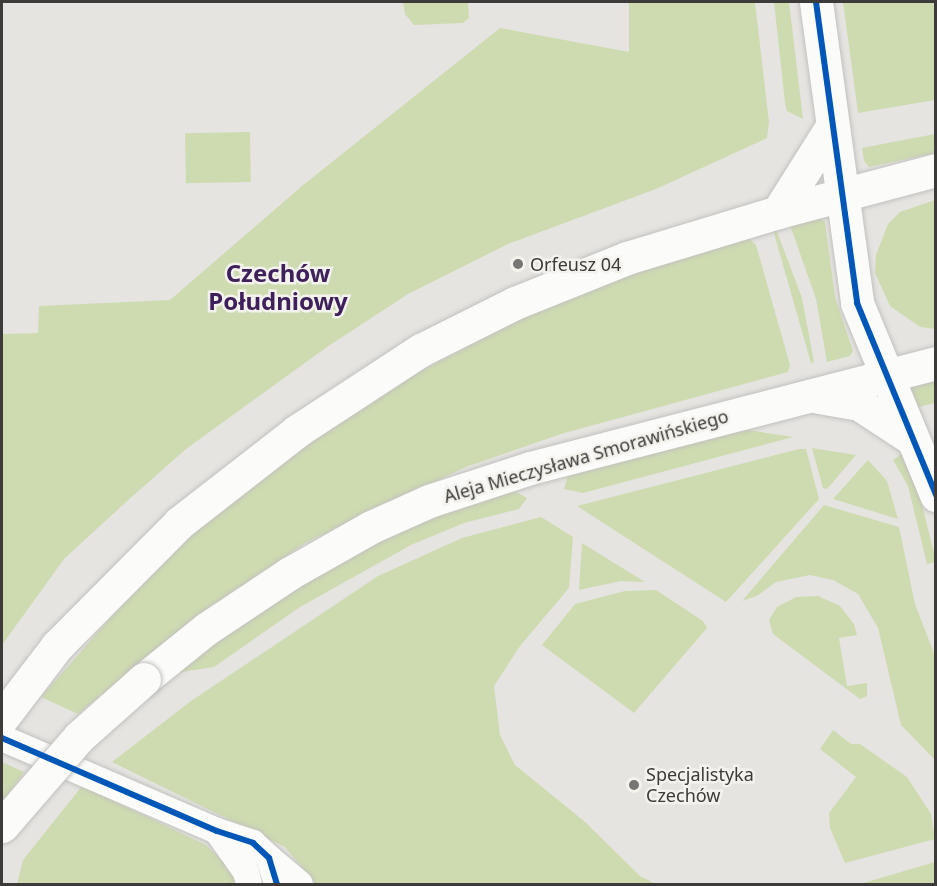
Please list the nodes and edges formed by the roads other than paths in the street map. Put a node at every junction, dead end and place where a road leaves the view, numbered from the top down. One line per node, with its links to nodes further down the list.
1 (816, 2): 2 (main road)
2 (831, 128): 4 (main road); 5 (main road)
3 (936, 170): 4 (main road)
4 (839, 195): 5 (main road); 7 (main road)
5 (778, 212): 11 (main road)
6 (936, 363): 7 (main road, Aleja Mieczysława Smorawińskiego)
7 (885, 376): 8 (main road, Aleja Mieczysława Smorawińskiego); 9 (main road)
8 (808, 396): 9 (main road); 13 (main road, Aleja Mieczysława Smorawińskiego, bridge)
9 (911, 438): 10 (main road)
10 (936, 495)
11 (2, 718)
12 (2, 738): 14 (street)
13 (2, 826)
14 (217, 831): 15 (street); 16 (street)
15 (269, 858): 17 (street); 18 (street)
16 (249, 885)
17 (277, 885)
18 (300, 885)

